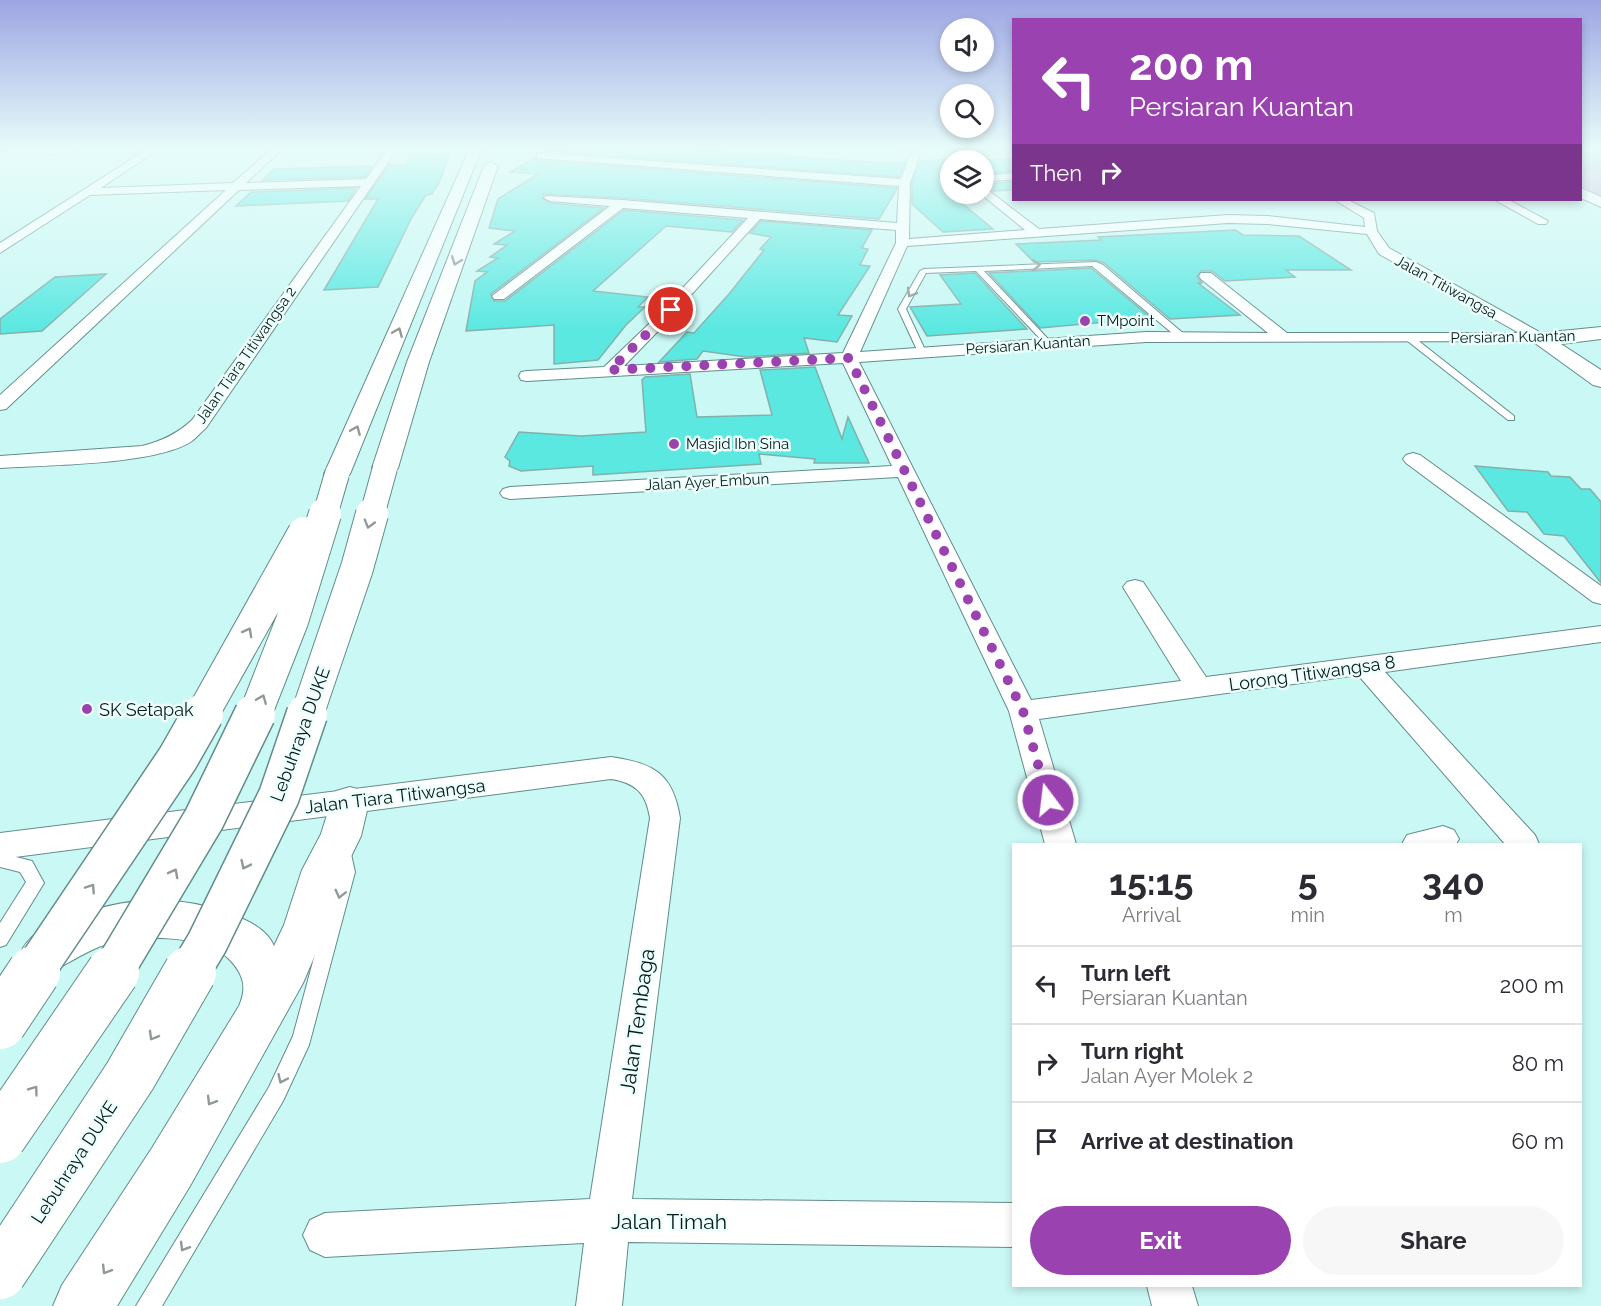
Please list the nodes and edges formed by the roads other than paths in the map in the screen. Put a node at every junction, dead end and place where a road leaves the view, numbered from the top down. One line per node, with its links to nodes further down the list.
1 (62, 209): 18 (street)
2 (210, 209): 33 (street)
3 (349, 209): 36 (street, Jalan Tiara Titiwangsa 2)
4 (450, 209): 38 (main road, one-way to 4)
5 (475, 209): 60 (main road, Lebuhraya DUKE, one-way to 60, bridge)
6 (614, 209): 21 (street)
7 (695, 209): 12 (street)
8 (903, 209): 14 (street)
9 (1007, 209): 16 (street)
10 (1357, 209): 15 (street, Jalan Titiwangsa)
11 (1518, 209): 13 (street)
12 (757, 214): 14 (street); 30 (street)
13 (1542, 221)
14 (901, 227): 17 (street)
15 (1371, 231): 16 (street); 26 (street, Jalan Titiwangsa)
16 (1035, 232): 17 (street)
17 (902, 243): 29 (street)
18 (0, 249)
19 (977, 268): 23 (lane, one-way to 23); 27 (lane); 28 (lane, one-way to 28)
20 (1206, 276): 24 (street)
21 (499, 296)
22 (1601, 333): 26 (main road, Persiaran Kuantan)
23 (1181, 336): 24 (street, Persiaran Kuantan); 27 (street, Persiaran Kuantan)
24 (1283, 337): 25 (street, Persiaran Kuantan)
25 (1408, 337): 26 (street, Persiaran Kuantan); 34 (lane)
26 (1538, 338): 32 (main road, Jalan Titiwangsa)
27 (1047, 343): 28 (street, Persiaran Kuantan)
28 (922, 352): 29 (street, Persiaran Kuantan)
29 (849, 358): 30 (street, Persiaran Kuantan); 37 (street)
30 (610, 370): 31 (street, Persiaran Kuantan)
31 (527, 375)
32 (1601, 380)
33 (0, 405)
34 (1511, 418)
35 (1413, 459): 41 (street)
36 (0, 462)
37 (903, 471): 39 (street, Jalan Ayer Embun); 45 (street)
38 (338, 474): 54 (main road, one-way to 38, bridge); 56 (main road, one-way to 38, bridge)
39 (510, 493)
40 (1135, 587): 44 (street)
41 (1601, 597)
42 (1601, 634): 43 (street, Lorong Titiwangsa 8)
43 (1364, 666): 44 (street, Lorong Titiwangsa 8); 49 (street)
44 (1199, 688): 45 (street, Lorong Titiwangsa 8)
45 (1023, 711): 48 (street)
46 (611, 768): 47 (street, Jalan Tiara Titiwangsa); 57 (street, Jalan Tembaga)
47 (345, 819): 50 (street, Jalan Tiara Titiwangsa); 55 (main road); 63 (lane, one-way to 63)
48 (1060, 843)
49 (1523, 843)
50 (0, 846)
51 (0, 861): 52 (lane)
52 (0, 939)
53 (0, 988): 55 (main road)
54 (0, 1023)
55 (253, 1030): 62 (main road, one-way to 62)
56 (0, 1137)
57 (608, 1220): 58 (street, Jalan Timah); 59 (street, Jalan Timah); 64 (street, Jalan Tembaga)
58 (1012, 1225)
59 (325, 1234)
60 (0, 1273)
61 (1170, 1287): 65 (street)
62 (83, 1306)
63 (148, 1306)
64 (598, 1306)
65 (1175, 1306)

